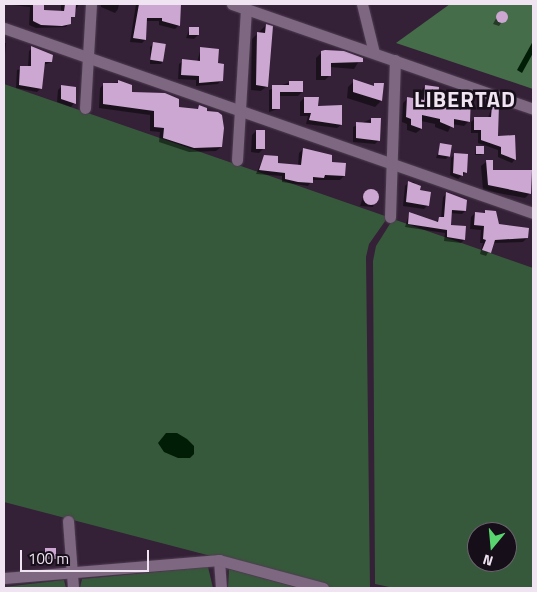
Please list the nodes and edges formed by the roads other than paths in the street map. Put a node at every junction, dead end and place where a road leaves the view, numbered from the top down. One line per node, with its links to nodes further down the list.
1 (91, 4): 7 (street)
2 (232, 4): 4 (street)
3 (362, 4): 6 (street)
4 (246, 9): 6 (street); 11 (street)
5 (4, 28): 7 (street)
6 (374, 53): 8 (street)
7 (88, 57): 9 (street); 11 (street)
8 (394, 60): 10 (street); 13 (street)
9 (85, 108)
10 (533, 109)
11 (240, 110): 12 (street); 13 (street)
12 (237, 160)
13 (392, 163): 14 (street); 15 (street)
14 (533, 213)
15 (390, 217)
16 (68, 521): 18 (street)
17 (219, 560): 18 (street); 21 (street); 22 (street)
18 (72, 573): 19 (street); 20 (street)
19 (4, 578)
20 (73, 588)
21 (221, 588)
22 (323, 588)

